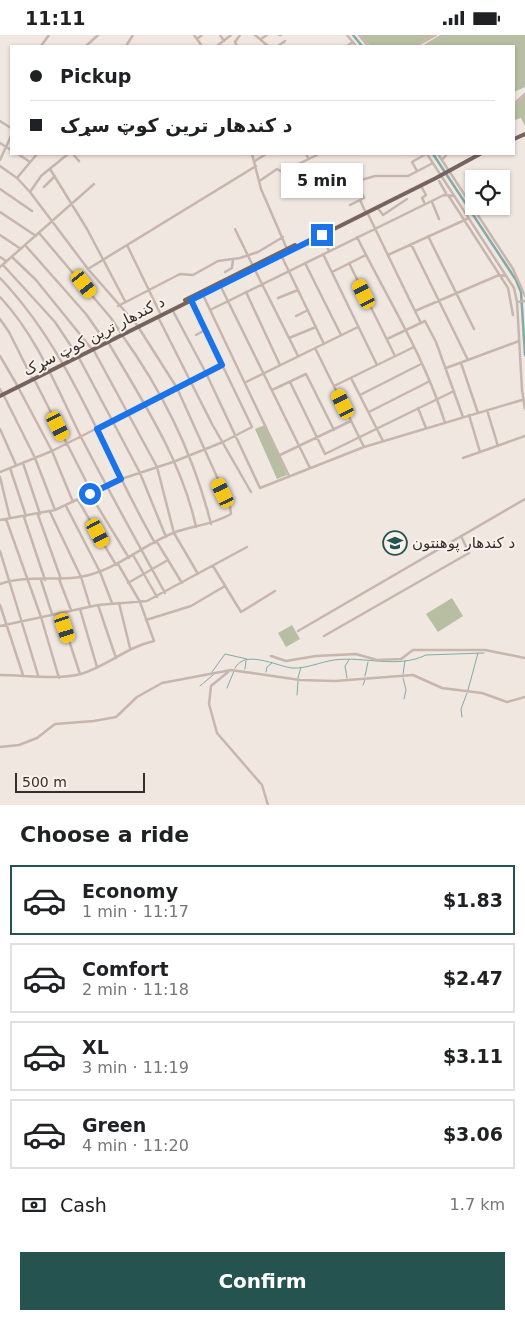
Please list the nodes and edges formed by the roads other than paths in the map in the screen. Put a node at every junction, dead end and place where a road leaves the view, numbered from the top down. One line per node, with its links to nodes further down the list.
1 (98, 35): 17 (street)
2 (194, 35): 11 (street)
3 (202, 35): 11 (street)
4 (220, 35): 13 (street)
5 (231, 35): 13 (street)
6 (255, 35): 12 (street)
7 (267, 35): 12 (street)
8 (347, 35): 15 (street)
9 (359, 35): 24 (street)
10 (436, 35): 25 (street)
11 (197, 39): 18 (street)
12 (261, 39): 16 (street)
13 (224, 41): 19 (street)
14 (285, 41): 21 (street)
15 (353, 42): 22 (street); 23 (street)
16 (265, 43): 20 (street)
17 (87, 45)
18 (201, 45)
19 (221, 45)
20 (262, 45)
21 (279, 45)
22 (348, 45)
23 (355, 45)
24 (367, 45)
25 (418, 45)
26 (525, 94): 27 (street)
27 (515, 103)
28 (10, 138): 30 (street)
29 (0, 143): 30 (street)
30 (6, 146): 31 (street); 47 (street)
31 (10, 149)
32 (20, 155): 51 (street)
33 (36, 155): 51 (street)
34 (67, 155): 55 (street)
35 (74, 155): 49 (street)
36 (252, 155): 50 (street)
37 (264, 155): 50 (street)
38 (306, 155): 46 (street)
39 (317, 155): 46 (street)
40 (425, 155): 56 (street)
41 (428, 155): 52 (street)
42 (439, 155): 48 (street)
43 (446, 155): 48 (street)
44 (478, 155): 57 (main road)
45 (482, 155): 57 (main road)
46 (308, 158): 60 (street)
47 (0, 160)
48 (442, 160): 57 (street)
49 (79, 161)
50 (255, 161): 54 (street)
51 (30, 162): 59 (street)
52 (433, 163): 56 (street); 57 (street)
53 (0, 166): 59 (street)
54 (256, 166): 60 (street); 93 (street)
55 (50, 169): 58 (street); 68 (street)
56 (417, 171): 61 (street)
57 (443, 175): 64 (main road, د کندهار ترين کوټ سړک); 66 (street); 69 (street); 79 (main road, د کندهار ترين کوټ سړک); 128 (street)
58 (55, 176): 65 (street); 74 (street)
59 (17, 178): 68 (street)
60 (261, 180): 90 (street)
61 (357, 182): 62 (street); 72 (street)
62 (350, 183)
63 (94, 184): 74 (street)
64 (421, 186): 76 (street); 77 (main road, د کندهار ترين کوټ سړک)
65 (44, 187)
66 (448, 187): 69 (street); 70 (street)
67 (0, 189): 78 (street)
68 (30, 193): 84 (street)
69 (446, 194): 70 (street); 73 (street); 83 (street)
70 (454, 196): 81 (street)
71 (407, 199): 77 (street)
72 (360, 200): 75 (street); 79 (street)
73 (431, 201): 76 (street); 82 (street)
74 (72, 205): 84 (street); 106 (street)
75 (350, 205)
76 (425, 205): 86 (street)
77 (377, 207): 79 (main road, د کندهار ترين کوټ سړک)
78 (32, 211)
79 (366, 211): 86 (street); 88 (main road, د کندهار ترين کوټ سړک)
80 (0, 212): 87 (street)
81 (469, 218): 83 (street); 114 (street)
82 (439, 219)
83 (464, 220): 92 (street); 118 (street)
84 (52, 222): 87 (street); 113 (street)
85 (235, 229): 100 (street)
86 (375, 229): 91 (street); 103 (street)
87 (37, 234): 95 (street); 153 (street)
88 (321, 234): 97 (main road, د کندهار ترين کوټ سړک); 98 (street); 101 (main road, د کندهار ترين کوټ سړک)
89 (0, 235): 96 (street)
90 (283, 237): 97 (street); 100 (street)
91 (357, 237): 98 (street); 102 (street)
92 (428, 237): 94 (street); 126 (street)
93 (127, 244): 106 (street); 123 (street)
94 (411, 244): 103 (street); 132 (street)
95 (25, 245): 96 (street); 159 (street)
96 (20, 249): 105 (street)
97 (287, 249): 112 (main road, د کندهار ترين کوټ سړک)
98 (329, 251): 99 (street)
99 (323, 254): 109 (street); 117 (street)
100 (248, 255): 107 (street); 112 (street)
101 (280, 255): 112 (main road, د کندهار ترين کوټ سړک); 115 (street)
102 (366, 255): 110 (street); 152 (street)
103 (388, 255): 141 (street)
104 (0, 257): 108 (street)
105 (12, 257): 108 (street); 162 (street)
106 (102, 260): 113 (street); 133 (street)
107 (233, 260): 116 (street); 123 (street)
108 (6, 261): 111 (street)
109 (305, 263): 115 (street); 155 (street)
110 (349, 263): 117 (street); 157 (street)
111 (1, 266): 164 (street)
112 (254, 267): 121 (street); 122 (main road, د کندهار ترين کوټ سړک); 127 (main road, د کندهار ترين کوټ سړک)
113 (88, 269): 137 (street)
114 (502, 269): 118 (street); 119 (street)
115 (288, 271): 121 (street); 124 (street)
116 (225, 272)
117 (332, 272): 149 (street)
118 (499, 275): 119 (street); 126 (street); 143 (street)
119 (506, 276): 136 (street)
120 (0, 278): 171 (street)
121 (262, 284): 125 (street); 156 (street)
122 (220, 285): 127 (main road, د کندهار ترين کوټ سړک); 134 (street)
123 (149, 289): 133 (street); 142 (street)
124 (298, 290): 130 (street); 140 (street)
125 (246, 292): 134 (street); 173 (street)
126 (457, 293): 132 (street); 150 (street)
127 (200, 295): 131 (main road, د کندهار ترين کوټ سړک); 139 (street); 142 (main road, د کندهار ترين کوټ سړک)
128 (525, 296)
129 (0, 297): 176 (street)
130 (278, 298)
131 (191, 300): 138 (main road, د کندهار ترين کوټ سړک); 151 (street)
132 (439, 300): 141 (street); 168 (street)
133 (125, 301): 137 (street)
134 (229, 301): 139 (street); 178 (street)
135 (524, 301): 136 (street)
136 (518, 302): 158 (street)
137 (118, 306): 147 (street)
138 (172, 309): 142 (main road, د کندهار ترين کوټ سړک); 177 (street)
139 (210, 310): 183 (street)
140 (308, 310): 144 (street); 148 (street)
141 (415, 311): 146 (street)
142 (158, 315): 147 (main road, د کندهار ترين کوټ سړک); 181 (street)
143 (513, 315)
144 (296, 316)
145 (0, 319): 179 (street)
146 (421, 323): 152 (street); 175 (street)
147 (137, 326): 153 (main road, د کندهار ترين کوټ سړک); 187 (street)
148 (316, 327): 156 (street); 160 (street)
149 (358, 327): 155 (street); 174 (street)
150 (474, 329)
151 (205, 330): 154 (street); 172 (street)
152 (405, 330): 157 (street); 161 (street)
153 (121, 334): 159 (main road, د کندهار ترين کوټ سړک); 192 (street)
154 (196, 335)
155 (341, 335): 160 (street)
156 (289, 338): 166 (street)
157 (387, 339): 167 (street)
158 (519, 341): 168 (street); 194 (street)
159 (103, 343): 162 (main road, د کندهار ترين کوټ سړک); 195 (street)
160 (324, 343): 163 (street)
161 (414, 347): 167 (street); 169 (street)
162 (92, 348): 164 (main road, د کندهار ترين کوټ سړک); 200 (street)
163 (315, 348): 166 (street); 186 (street)
164 (78, 355): 171 (main road, د کندهار ترين کوټ سړک); 204 (street)
165 (0, 356): 185 (street)
166 (298, 356): 173 (street)
167 (395, 356): 174 (street)
168 (468, 360): 170 (street)
169 (421, 363): 182 (street); 191 (street)
170 (461, 363): 175 (street); 201 (street)
171 (62, 364): 176 (main road, د کندهار ترين کوټ سړک); 209 (street)
172 (222, 365): 177 (street); 213 (street)
173 (280, 365): 178 (street)
174 (377, 365): 180 (street)
175 (446, 367): 189 (street)
176 (48, 371): 179 (main road, د کندهار ترين کوټ سړک); 212 (street)
177 (206, 373): 181 (street); 213 (street)
178 (264, 373): 183 (street); 188 (street)
179 (33, 378): 185 (main road, د کندهار ترين کوټ سړک); 219 (street)
180 (351, 378): 186 (street); 191 (street)
181 (191, 381): 187 (street); 218 (street)
182 (430, 381): 193 (street); 199 (street)
183 (246, 382): 226 (street)
184 (290, 382): 188 (street); 210 (street); 216 (street)
185 (18, 386): 190 (main road, د کندهار ترين کوټ سړک); 224 (street)
186 (334, 386): 205 (street)
187 (177, 387): 192 (street); 223 (street)
188 (272, 390): 220 (street)
189 (454, 391): 193 (street); 203 (street)
190 (1, 393): 228 (street)
191 (360, 395): 199 (street)
192 (161, 396): 195 (street); 227 (street)
193 (438, 398): 196 (street); 206 (street)
194 (522, 400): 197 (street); 198 (street)
195 (145, 404): 200 (street); 230 (street)
196 (418, 408): 207 (street); 211 (street)
197 (525, 409)
198 (487, 411): 201 (street); 221 (street)
199 (368, 412): 211 (street)
200 (128, 413): 204 (street); 234 (street)
201 (478, 413): 202 (street)
202 (470, 415): 203 (street); 225 (street)
203 (463, 417): 206 (street)
204 (112, 420): 209 (street); 238 (street)
205 (351, 421): 210 (street); 215 (street)
206 (445, 423): 207 (street)
207 (426, 428): 217 (street)
208 (0, 429): 232 (street)
209 (97, 429): 212 (street); 241 (street)
210 (334, 429): 216 (street)
211 (377, 429): 215 (street); 217 (street)
212 (81, 436): 219 (street); 242 (street)
213 (235, 436): 218 (street); 239 (street)
214 (525, 436): 221 (street)
215 (360, 437): 216 (street); 222 (street)
216 (317, 438): 220 (street)
217 (383, 441): 222 (street)
218 (223, 442): 223 (street); 243 (street)
219 (66, 443): 224 (street); 244 (street)
220 (300, 446): 226 (street); 236 (street)
221 (498, 446): 225 (street)
222 (364, 447): 236 (street)
223 (204, 449): 227 (street); 256 (street)
224 (52, 451): 228 (street); 247 (street)
225 (480, 452): 229 (street)
226 (280, 455): 239 (street)
227 (188, 456): 230 (street); 256 (street)
228 (34, 458): 231 (street); 249 (street)
229 (462, 458)
230 (173, 462): 234 (street); 257 (street)
231 (23, 463): 232 (street); 251 (street)
232 (16, 465): 235 (street)
233 (0, 467): 237 (street)
234 (157, 467): 238 (street); 258 (street)
235 (10, 468): 237 (street); 252 (street)
236 (310, 468): 239 (street)
237 (1, 472)
238 (140, 473): 241 (street); 260 (street)
239 (289, 476)
240 (0, 477): 253 (street)
241 (121, 479): 242 (street); 261 (street)
242 (106, 486): 244 (street); 264 (street)
243 (251, 492)
244 (91, 493): 245 (street); 266 (street)
245 (78, 499): 247 (street); 268 (street)
246 (525, 499): 259 (street)
247 (73, 502): 248 (street)
248 (66, 506): 249 (street); 271 (street)
249 (55, 510): 250 (street)
250 (50, 511): 251 (street); 274 (street)
251 (39, 514): 252 (street); 277 (street)
252 (25, 516): 253 (street); 276 (street)
253 (10, 518): 254 (street)
254 (6, 519): 255 (street); 278 (street)
255 (0, 520)
256 (211, 525): 257 (street)
257 (196, 527): 258 (street)
258 (174, 533): 260 (street); 273 (street)
259 (461, 536): 302 (street); 303 (street)
260 (166, 537): 261 (street)
261 (156, 542): 264 (street); 267 (street)
262 (247, 547): 269 (street)
263 (0, 551): 279 (street)
264 (142, 551): 265 (street); 270 (street)
265 (133, 555): 266 (street); 272 (street)
266 (129, 558): 268 (street)
267 (168, 560): 270 (street); 281 (street)
268 (117, 565): 271 (street); 280 (street)
269 (213, 566): 273 (street); 283 (street)
270 (152, 569): 272 (street); 285 (street)
271 (100, 572): 274 (street); 288 (street)
272 (144, 574): 280 (street); 286 (street)
273 (198, 574): 281 (street)
274 (80, 577): 277 (street); 292 (street)
275 (40, 579): 276 (street); 278 (street); 296 (street)
276 (45, 579): 277 (street)
277 (60, 579): 294 (street)
278 (28, 580): 279 (street); 297 (street)
279 (9, 581): 282 (street); 299 (street)
280 (128, 583): 287 (street)
281 (182, 583): 285 (street)
282 (0, 584)
283 (225, 586): 284 (street); 298 (street)
284 (275, 591)
285 (165, 593): 286 (street)
286 (157, 597): 287 (street)
287 (140, 602): 289 (street); 298 (street)
288 (112, 603): 289 (street); 291 (street)
289 (119, 603): 304 (street)
290 (0, 605): 300 (street)
291 (98, 605): 292 (street); 306 (street)
292 (90, 606): 293 (street)
293 (80, 608): 294 (street); 308 (street)
294 (71, 610): 295 (street)
295 (60, 613): 296 (street); 310 (street)
296 (52, 614): 297 (street)
297 (41, 617): 299 (street); 314 (street)
298 (146, 620): 304 (street)
299 (22, 621): 300 (street); 313 (street)
300 (6, 624): 301 (street); 312 (street)
301 (0, 626)
302 (298, 631)
303 (324, 636)
304 (130, 648): 306 (street)
305 (271, 656): 307 (street)
306 (116, 658): 308 (street)
307 (525, 659)
308 (97, 667): 310 (street)
309 (231, 670): 315 (street); 316 (street); 317 (street)
310 (80, 674): 314 (street)
311 (0, 675): 312 (street)
312 (23, 675): 313 (street)
313 (38, 675): 314 (street)
314 (59, 678)
315 (525, 697)
316 (0, 747)
317 (268, 805)

